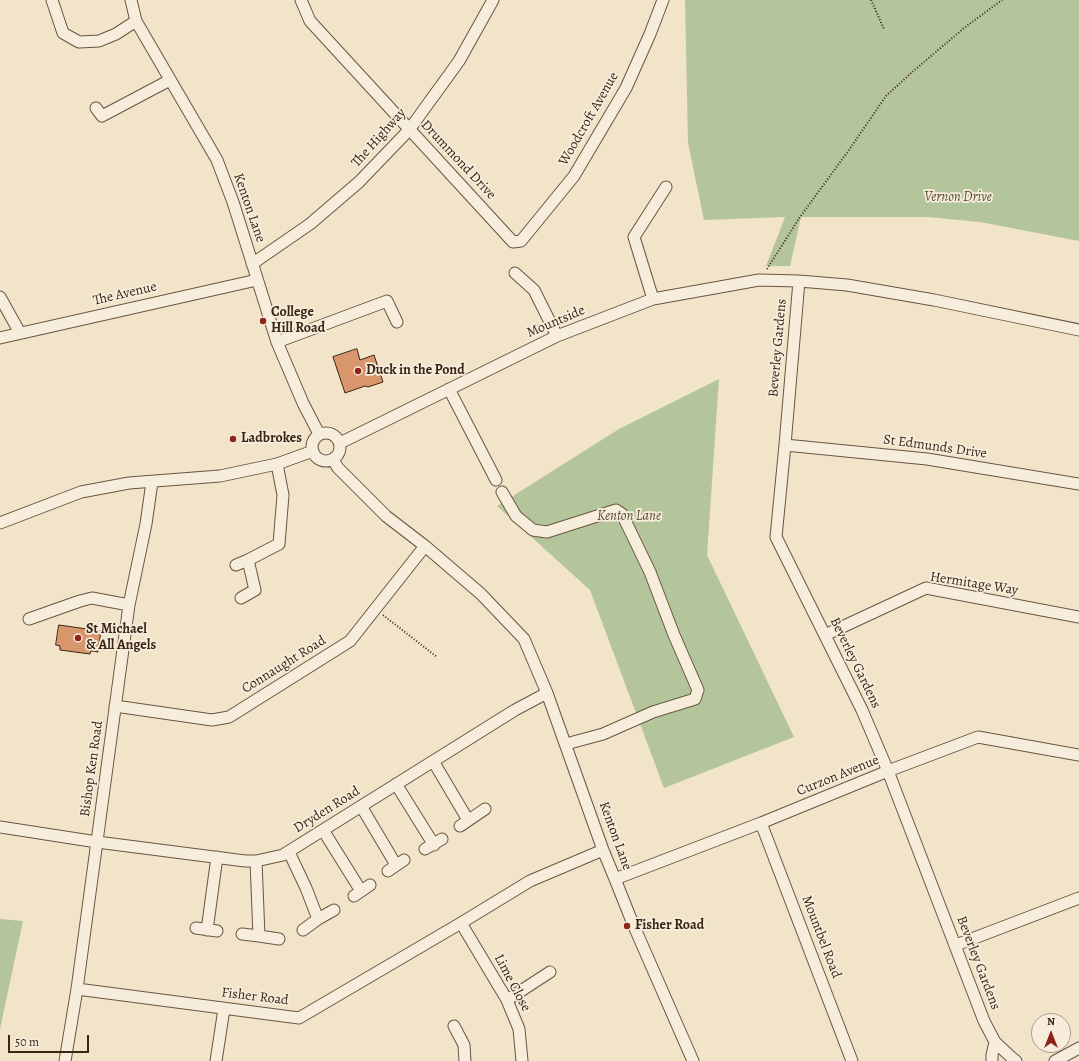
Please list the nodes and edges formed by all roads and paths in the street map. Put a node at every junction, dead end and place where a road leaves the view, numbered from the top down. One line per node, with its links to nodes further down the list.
1 (52, 0): 8 (street)
2 (131, 0): 8 (street, Kenton Lane)
3 (301, 0): 12 (street, Drummond Drive)
4 (492, 0): 12 (street, The Highway)
5 (663, 0): 14 (street, Woodcroft Avenue)
6 (871, 0): 9 (path)
7 (1002, 0): 18 (path)
8 (136, 21): 10 (street, Kenton Lane)
9 (884, 29)
10 (170, 80): 11 (street); 15 (street, Kenton Lane)
11 (96, 108)
12 (410, 130): 14 (street, Drummond Drive); 15 (street, The Highway)
13 (666, 187): 21 (street)
14 (521, 241)
15 (252, 264): 17 (street, Kenton Lane)
16 (516, 273): 25 (street)
17 (257, 280): 24 (street, The Avenue); 27 (street, Kenton Lane)
18 (759, 280): 19 (street, Mountside); 21 (street, Mountside)
19 (799, 281): 23 (street); 31 (street, Beverley Gardens)
20 (0, 297): 24 (street)
21 (653, 299): 25 (street, Mountside)
22 (397, 322): 27 (street)
23 (1079, 330)
24 (20, 333): 26 (street, The Avenue)
25 (557, 336): 28 (street, Mountside)
26 (0, 338)
27 (277, 342): 29 (street, Kenton Lane)
28 (449, 389): 30 (street, Mountside); 35 (street)
29 (320, 434): 30 (street); 32 (street)
30 (340, 444): 33 (street)
31 (785, 445): 37 (street, St Edmunds Drive); 48 (street, Beverley Gardens)
32 (313, 451): 33 (street); 34 (street)
33 (333, 460): 40 (street, Kenton Lane)
34 (277, 464): 36 (street); 41 (street)
35 (496, 480)
36 (152, 482): 39 (street); 44 (street, Bishop Ken Road)
37 (1079, 484)
38 (502, 492): 52 (street)
39 (0, 523)
40 (425, 546): 45 (street, Connaught Road); 50 (street, Kenton Lane)
41 (248, 560): 42 (street); 43 (street)
42 (236, 564)
43 (241, 598)
44 (129, 605): 47 (street); 51 (street, Bishop Ken Road)
45 (376, 609): 49 (path); 51 (street, Connaught Road)
46 (1079, 617): 48 (street, Hermitage Way)
47 (29, 619)
48 (825, 635): 55 (street, Beverley Gardens)
49 (437, 658)
50 (548, 693): 52 (street, Kenton Lane); 54 (street, Dryden Road)
51 (116, 706): 62 (street, Bishop Ken Road)
52 (566, 744): 64 (street, Kenton Lane)
53 (1079, 755): 55 (street, Curzon Avenue)
54 (433, 761): 56 (street, Dryden Road); 58 (street)
55 (888, 771): 59 (street, Curzon Avenue); 80 (street, Beverley Gardens)
56 (396, 784): 57 (street, Dryden Road); 63 (street)
57 (361, 806): 61 (street, Dryden Road); 68 (street)
58 (485, 809)
59 (761, 823): 69 (street, Curzon Avenue); 93 (street, Mountbel Road)
60 (0, 827): 62 (street, Dryden Road)
61 (323, 830): 65 (street, Dryden Road); 70 (street)
62 (97, 842): 66 (street, Dryden Road); 82 (street, Bishop Ken Road)
63 (434, 845)
64 (603, 850): 69 (street, Kenton Lane); 74 (street, Fisher Road)
65 (289, 852): 67 (street, Dryden Road); 73 (street)
66 (217, 857): 67 (street, Dryden Road); 75 (street)
67 (256, 861): 78 (street)
68 (396, 865)
69 (615, 879): 92 (street, Kenton Lane)
70 (362, 891)
71 (1079, 898): 80 (street)
72 (334, 910): 73 (street)
73 (318, 919): 76 (street)
74 (461, 923): 83 (street, Lime Close); 84 (street, Fisher Road)
75 (196, 928)
76 (303, 930)
77 (242, 934): 78 (street)
78 (259, 936): 79 (street)
79 (279, 940)
80 (956, 944): 86 (street, Beverley Gardens)
81 (550, 972): 83 (street)
82 (77, 989): 84 (street, Fisher Road); 88 (street, Bishop Ken Road)
83 (507, 1000): 91 (street, Lime Close)
84 (224, 1009): 89 (street)
85 (454, 1026): 90 (street)
86 (995, 1042): 94 (street); 95 (street, Beverley Gardens)
87 (1079, 1048): 96 (street)
88 (65, 1061)
89 (216, 1061)
90 (465, 1061)
91 (522, 1061)
92 (693, 1061)
93 (852, 1061)
94 (992, 1061)
95 (1016, 1061)
96 (1055, 1061)

